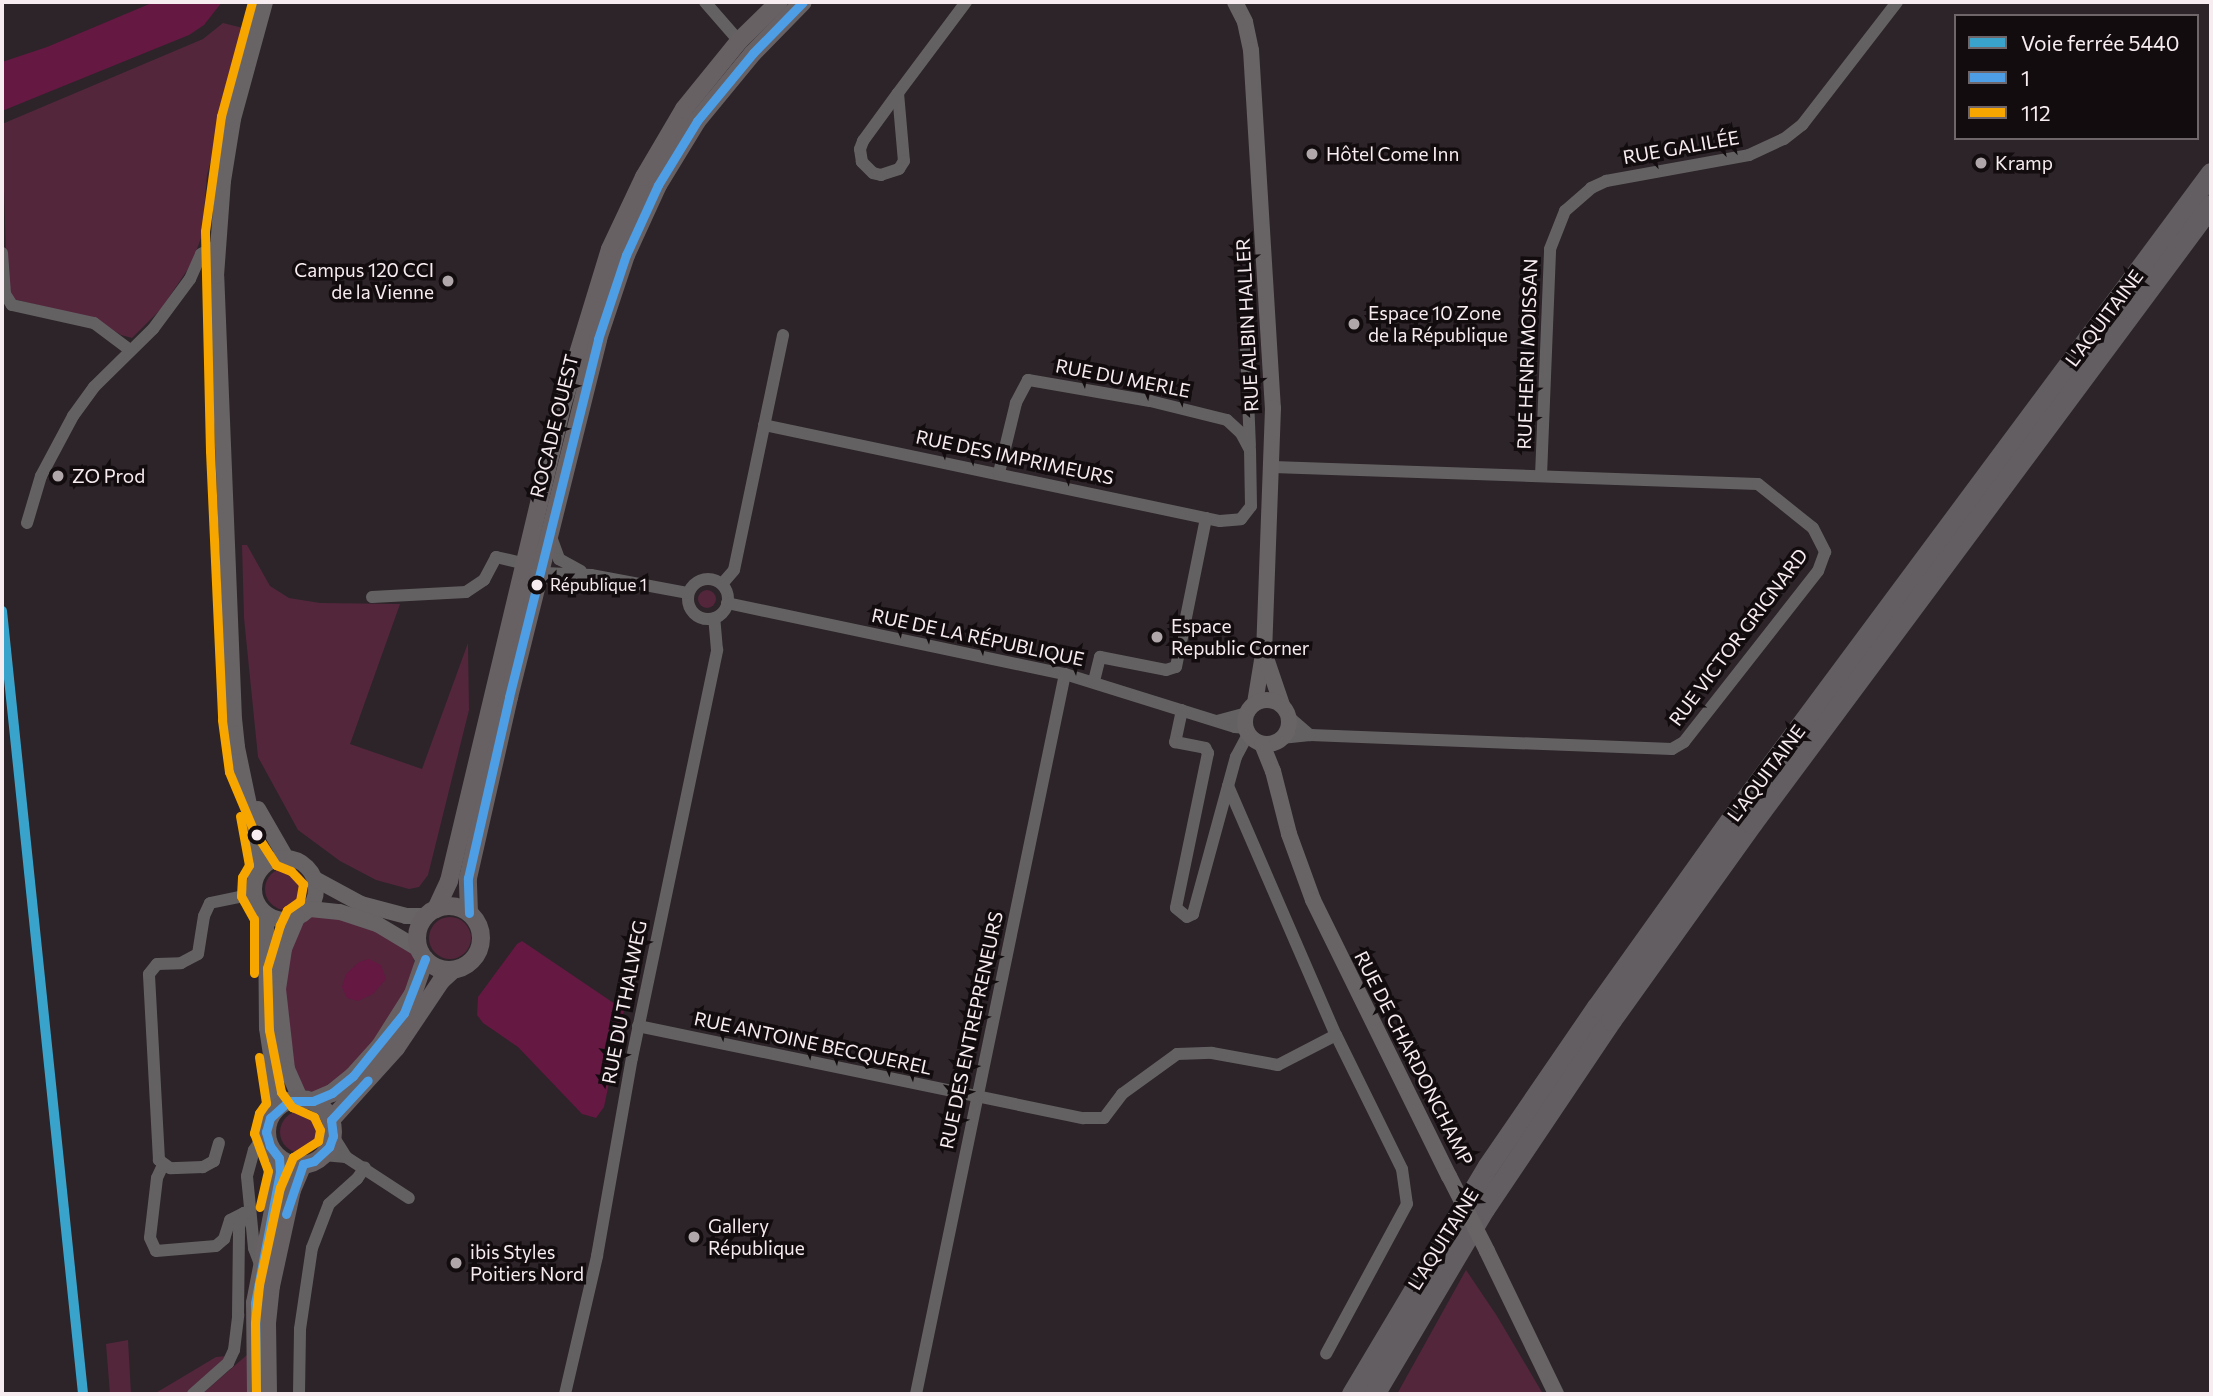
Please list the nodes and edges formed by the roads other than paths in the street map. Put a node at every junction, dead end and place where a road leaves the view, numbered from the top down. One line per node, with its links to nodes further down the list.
1 (265, 2): 15 (main road)
2 (705, 2): 8 (street)
3 (779, 2): 8 (main road)
4 (803, 2): 9 (main road, ROCADE OUEST)
5 (966, 2): 11 (street)
6 (1235, 2): 22 (main road, RUE ALBIN HALLER)
7 (1898, 2): 14 (street, RUE GALILÉE)
8 (739, 41): 9 (street); 10 (street); 28 (main road)
9 (764, 41): 10 (main road, ROCADE OUEST)
10 (736, 71): 27 (main road, ROCADE OUEST)
11 (898, 93): 11 (street)
12 (2211, 173): 79 (highway, L'AQUITAINE)
13 (2211, 205): 80 (highway, L'AQUITAINE)
14 (1554, 234): 24 (street, RUE HENRI MOISSAN)
15 (217, 245): 19 (street); 43 (main road)
16 (2, 253): 19 (street)
17 (1245, 323): 21 (street)
18 (783, 335): 20 (street)
19 (130, 350): 26 (street)
20 (764, 425): 23 (street, RUE DES IMPRIMEURS); 30 (street)
21 (1250, 450): 23 (street, RUE DU MERLE); 25 (street, RUE DES IMPRIMEURS)
22 (1273, 467): 24 (street, RUE VICTOR GRIGNARD); 36 (main road, RUE ALBIN HALLER)
23 (999, 473): 25 (street, RUE DES IMPRIMEURS)
24 (1541, 476): 42 (street, RUE VICTOR GRIGNARD)
25 (1206, 518): 38 (street)
26 (27, 523)
27 (549, 532): 28 (main road, ROCADE OUEST); 29 (street)
28 (535, 565): 29 (street); 32 (street); 33 (main road, ROCADE OUEST); 49 (main road, ROCADE OUEST)
29 (564, 570): 31 (street); 33 (street)
30 (722, 584): 31 (street); 34 (street)
31 (688, 593): 35 (street)
32 (372, 597)
33 (533, 598): 50 (main road, ROCADE OUEST)
34 (727, 603): 35 (street); 37 (street, RUE DE LA RÉPUBLIQUE)
35 (714, 618): 55 (street, RUE DU THALWEG)
36 (1264, 648): 40 (main road); 41 (main road)
37 (1065, 674): 38 (street, RUE DE LA RÉPUBLIQUE); 57 (street, RUE DES ENTREPRENEURS)
38 (1094, 681): 39 (street, RUE DE LA RÉPUBLIQUE)
39 (1182, 710): 41 (street, RUE DE LA RÉPUBLIQUE); 44 (street)
40 (1286, 711): 41 (main road); 41 (main road); 42 (street)
41 (1261, 732): 42 (street, RUE VICTOR GRIGNARD); 44 (street); 81 (main road, RUE DE CHARDONCHAMP, bridge)
42 (1310, 735)
43 (241, 768): 45 (main road); 46 (main road)
44 (1228, 786): 56 (street)
45 (285, 856): 46 (main road); 47 (main road)
46 (262, 867): 48 (main road)
47 (315, 879): 49 (main road); 51 (main road)
48 (253, 894): 52 (main road); 67 (street)
49 (431, 912): 50 (main road); 53 (main road)
50 (469, 913): 54 (main road)
51 (304, 914): 52 (main road); 53 (main road); 58 (main road)
52 (266, 915): 59 (main road)
53 (422, 954): 54 (main road); 58 (main road)
54 (453, 970): 60 (main road)
55 (638, 1026): 57 (street, RUE ANTOINE BECQUEREL); 77 (street, RUE DU THALWEG)
56 (1336, 1035): 57 (street, RUE ANTOINE BECQUEREL); 72 (street)
57 (977, 1097): 78 (street, RUE DES ENTREPRENEURS)
58 (306, 1100): 59 (main road); 60 (main road)
59 (279, 1107): 61 (main road)
60 (332, 1128): 63 (main road); 64 (street)
61 (266, 1132): 65 (main road); 70 (street)
62 (219, 1143): 67 (street)
63 (323, 1155): 64 (street); 66 (main road)
64 (346, 1157): 68 (street)
65 (279, 1158): 66 (main road); 71 (main road)
66 (303, 1164): 75 (main road)
67 (163, 1165): 70 (street)
68 (365, 1167): 69 (street); 76 (street)
69 (409, 1198)
70 (247, 1213): 71 (street); 73 (street)
71 (261, 1265): 74 (main road)
72 (1326, 1354)
73 (193, 1394)
74 (256, 1394)
75 (268, 1394)
76 (299, 1394)
77 (565, 1394)
78 (916, 1394)
79 (1352, 1394)
80 (1374, 1394)
81 (1556, 1394)

